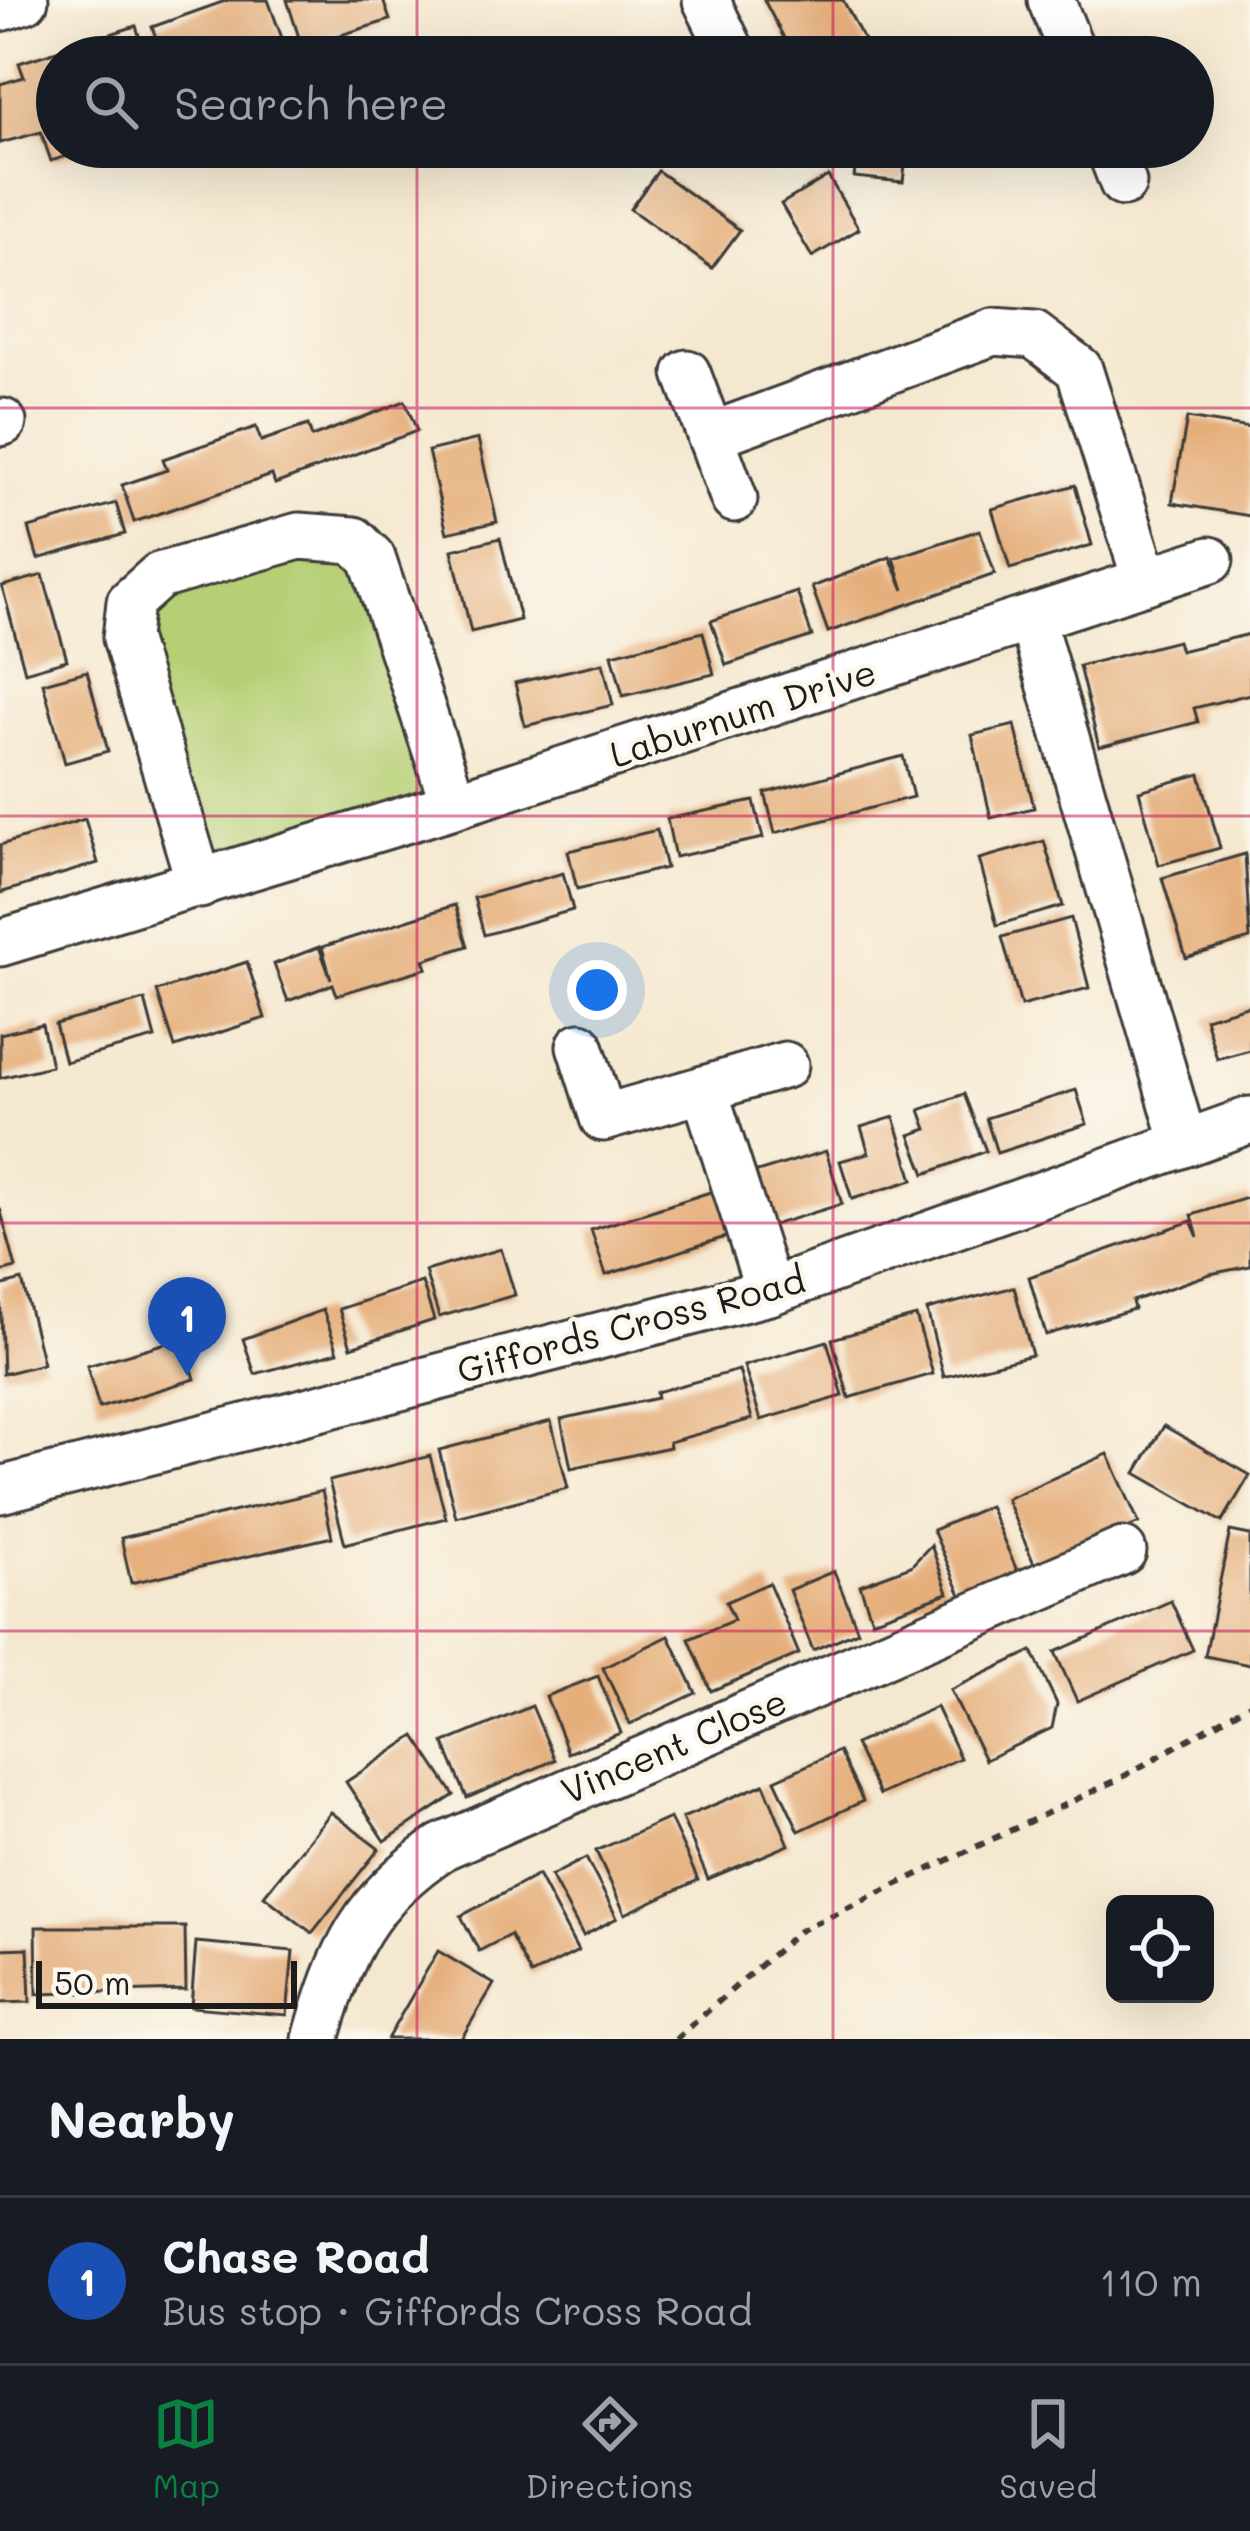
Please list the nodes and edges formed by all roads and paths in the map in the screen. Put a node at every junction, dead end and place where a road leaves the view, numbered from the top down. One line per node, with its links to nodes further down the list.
1 (25, 0): 4 (street)
2 (706, 0): 5 (street)
3 (1051, 0): 6 (street)
4 (0, 8)
5 (724, 36)
6 (1066, 36)
7 (687, 373): 8 (street)
8 (710, 436): 9 (street); 11 (street)
9 (734, 500)
10 (1210, 560): 11 (street, Laburnum Drive)
11 (1145, 581): 12 (street, Laburnum Drive)
12 (1032, 621): 13 (street, Laburnum Drive); 20 (street)
13 (454, 805): 14 (street, Laburnum Drive); 14 (street)
14 (200, 884): 15 (street, Laburnum Drive)
15 (0, 943)
16 (580, 1046): 18 (street)
17 (785, 1065): 18 (street)
18 (704, 1089): 21 (street)
19 (1250, 1120): 20 (street, Giffords Cross Road)
20 (1184, 1143): 21 (street, Giffords Cross Road)
21 (769, 1292): 22 (street, Giffords Cross Road)
22 (0, 1490)
23 (1123, 1551): 25 (street, Vincent Close)
24 (1250, 1704): 26 (path)
25 (316, 2039)
26 (676, 2039)

